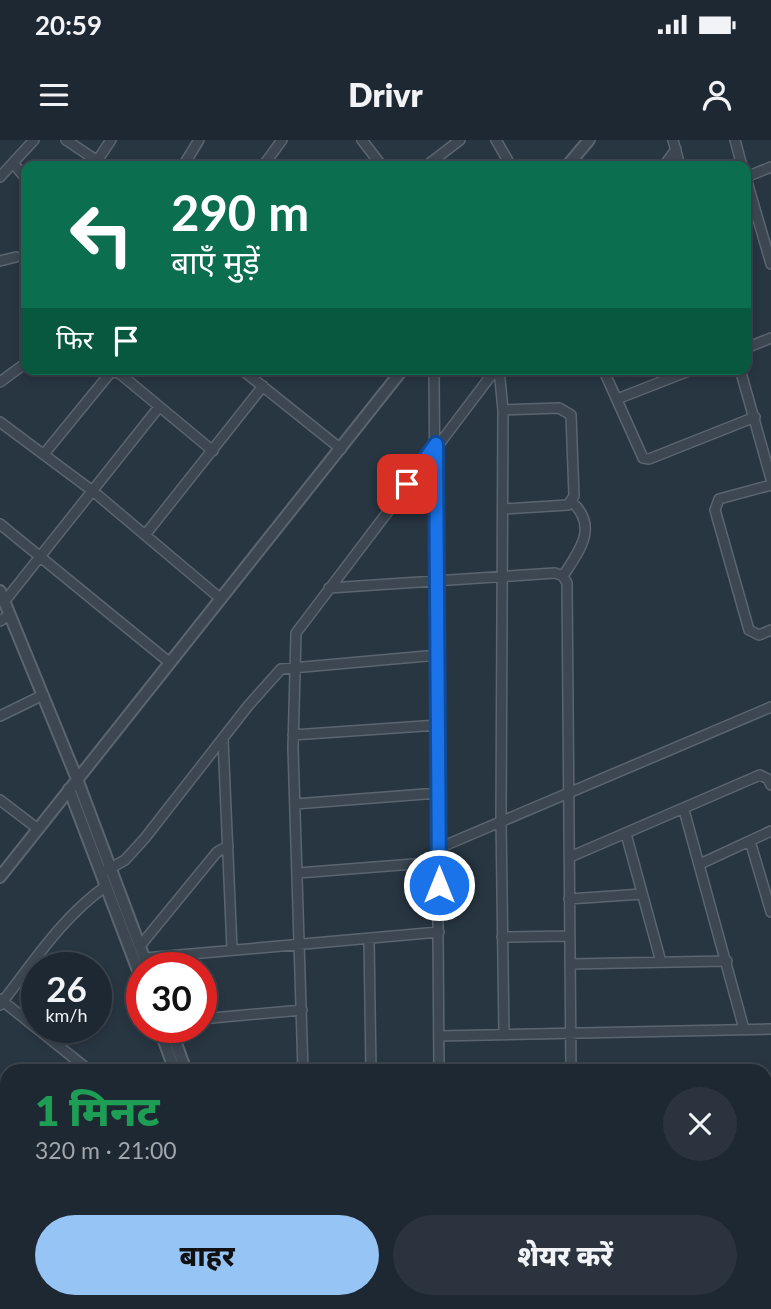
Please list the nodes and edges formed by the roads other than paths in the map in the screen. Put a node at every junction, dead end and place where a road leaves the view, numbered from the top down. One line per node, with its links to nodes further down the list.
1 (34, 140): 22 (street)
2 (66, 140): 12 (street)
3 (111, 140): 13 (street)
4 (199, 140): 14 (street)
5 (282, 140): 15 (street)
6 (362, 140): 16 (street)
7 (460, 140): 17 (street)
8 (496, 140): 18 (street)
9 (589, 140): 19 (street)
10 (735, 140): 21 (street)
11 (675, 145): 20 (street)
12 (97, 161)
13 (102, 161)
14 (186, 161)
15 (267, 161)
16 (378, 161)
17 (433, 161)
18 (508, 161)
19 (572, 161)
20 (667, 161)
21 (741, 161)
22 (14, 164): 24 (street); 26 (street)
23 (771, 167): 25 (street)
24 (21, 173)
25 (751, 176)
26 (0, 177)
27 (751, 195): 30 (street)
28 (16, 257): 29 (street)
29 (0, 261)
30 (771, 264)
31 (771, 338): 32 (street)
32 (751, 346)
33 (21, 367): 44 (street)
34 (109, 375): 54 (street)
35 (121, 375): 47 (street)
36 (249, 375): 45 (street)
37 (396, 375): 52 (street)
38 (434, 375): 51 (street)
39 (490, 375): 51 (street)
40 (498, 375): 48 (street)
41 (606, 375): 46 (street)
42 (670, 375): 46 (street)
43 (742, 375): 49 (street)
44 (0, 382)
45 (263, 386): 52 (street); 53 (street)
46 (617, 399): 49 (street)
47 (159, 407): 53 (street); 57 (street)
48 (503, 410): 58 (street); 59 (street)
49 (755, 417): 55 (street)
50 (0, 422): 54 (street)
51 (436, 444): 65 (street); 66 (street)
52 (341, 449): 68 (street)
53 (213, 451): 61 (street)
54 (44, 454): 57 (street)
55 (771, 479)
56 (771, 485): 70 (street)
57 (94, 492): 61 (street); 62 (street)
58 (572, 502): 59 (street); 64 (street)
59 (503, 509): 63 (street)
60 (0, 524): 62 (street)
61 (145, 535): 68 (street)
62 (40, 558): 67 (street); 72 (street)
63 (503, 576): 64 (street); 65 (street); 88 (street)
64 (563, 576): 83 (street)
65 (437, 581): 66 (street); 71 (street)
66 (329, 588): 73 (street)
67 (2, 597): 69 (street)
68 (221, 599): 72 (street)
69 (5, 618): 74 (street)
70 (771, 630)
71 (438, 655): 73 (street); 77 (street)
72 (169, 662): 80 (street)
73 (294, 666): 78 (street); 79 (street)
74 (43, 695): 76 (street); 80 (street)
75 (771, 706): 83 (street)
76 (0, 716)
77 (438, 725): 78 (street); 84 (street)
78 (293, 735): 86 (street)
79 (223, 739): 93 (street); 98 (street)
80 (77, 779): 82 (street); 98 (street)
81 (771, 785): 87 (street)
82 (69, 789): 89 (street); 98 (street)
83 (570, 792): 88 (street); 95 (street)
84 (438, 793): 86 (street); 94 (street)
85 (0, 800): 89 (street)
86 (295, 804): 99 (street)
87 (684, 810): 91 (street); 97 (street)
88 (501, 820): 94 (street); 107 (street)
89 (38, 829): 100 (street)
90 (771, 831): 92 (street)
91 (625, 834): 95 (street); 102 (street)
92 (750, 841): 97 (street); 104 (street)
93 (228, 846): 110 (street); 111 (street)
94 (439, 848): 96 (street)
95 (570, 857): 103 (street)
96 (439, 862): 99 (street); 105 (street)
97 (700, 864): 115 (street)
98 (106, 871): 101 (street); 110 (street)
99 (298, 873): 109 (street)
100 (0, 877)
101 (106, 886): 112 (street); 118 (street)
102 (642, 894): 103 (street); 116 (street)
103 (569, 899): 106 (street)
104 (771, 912)
105 (439, 932): 108 (street); 126 (street)
106 (569, 936): 107 (street); 117 (street)
107 (502, 937): 125 (street)
108 (369, 939): 109 (street); 134 (street)
109 (301, 943): 111 (street); 119 (street)
110 (140, 946): 113 (street)
111 (232, 949): 114 (street)
112 (131, 952)
113 (142, 952)
114 (214, 952)
115 (727, 961): 116 (street); 122 (street)
116 (660, 962): 117 (street)
117 (570, 964): 124 (street)
118 (1, 1002): 120 (street)
119 (302, 1010): 121 (street); 133 (street)
120 (21, 1017)
121 (217, 1018)
122 (744, 1029): 123 (street); 124 (street)
123 (771, 1029)
124 (571, 1033): 125 (street); 136 (street)
125 (504, 1034): 126 (street)
126 (439, 1036): 135 (street)
127 (55, 1043): 130 (street)
128 (165, 1043): 131 (street)
129 (176, 1043): 132 (street)
130 (81, 1064)
131 (172, 1064)
132 (183, 1064)
133 (303, 1064)
134 (371, 1064)
135 (439, 1064)
136 (571, 1064)

